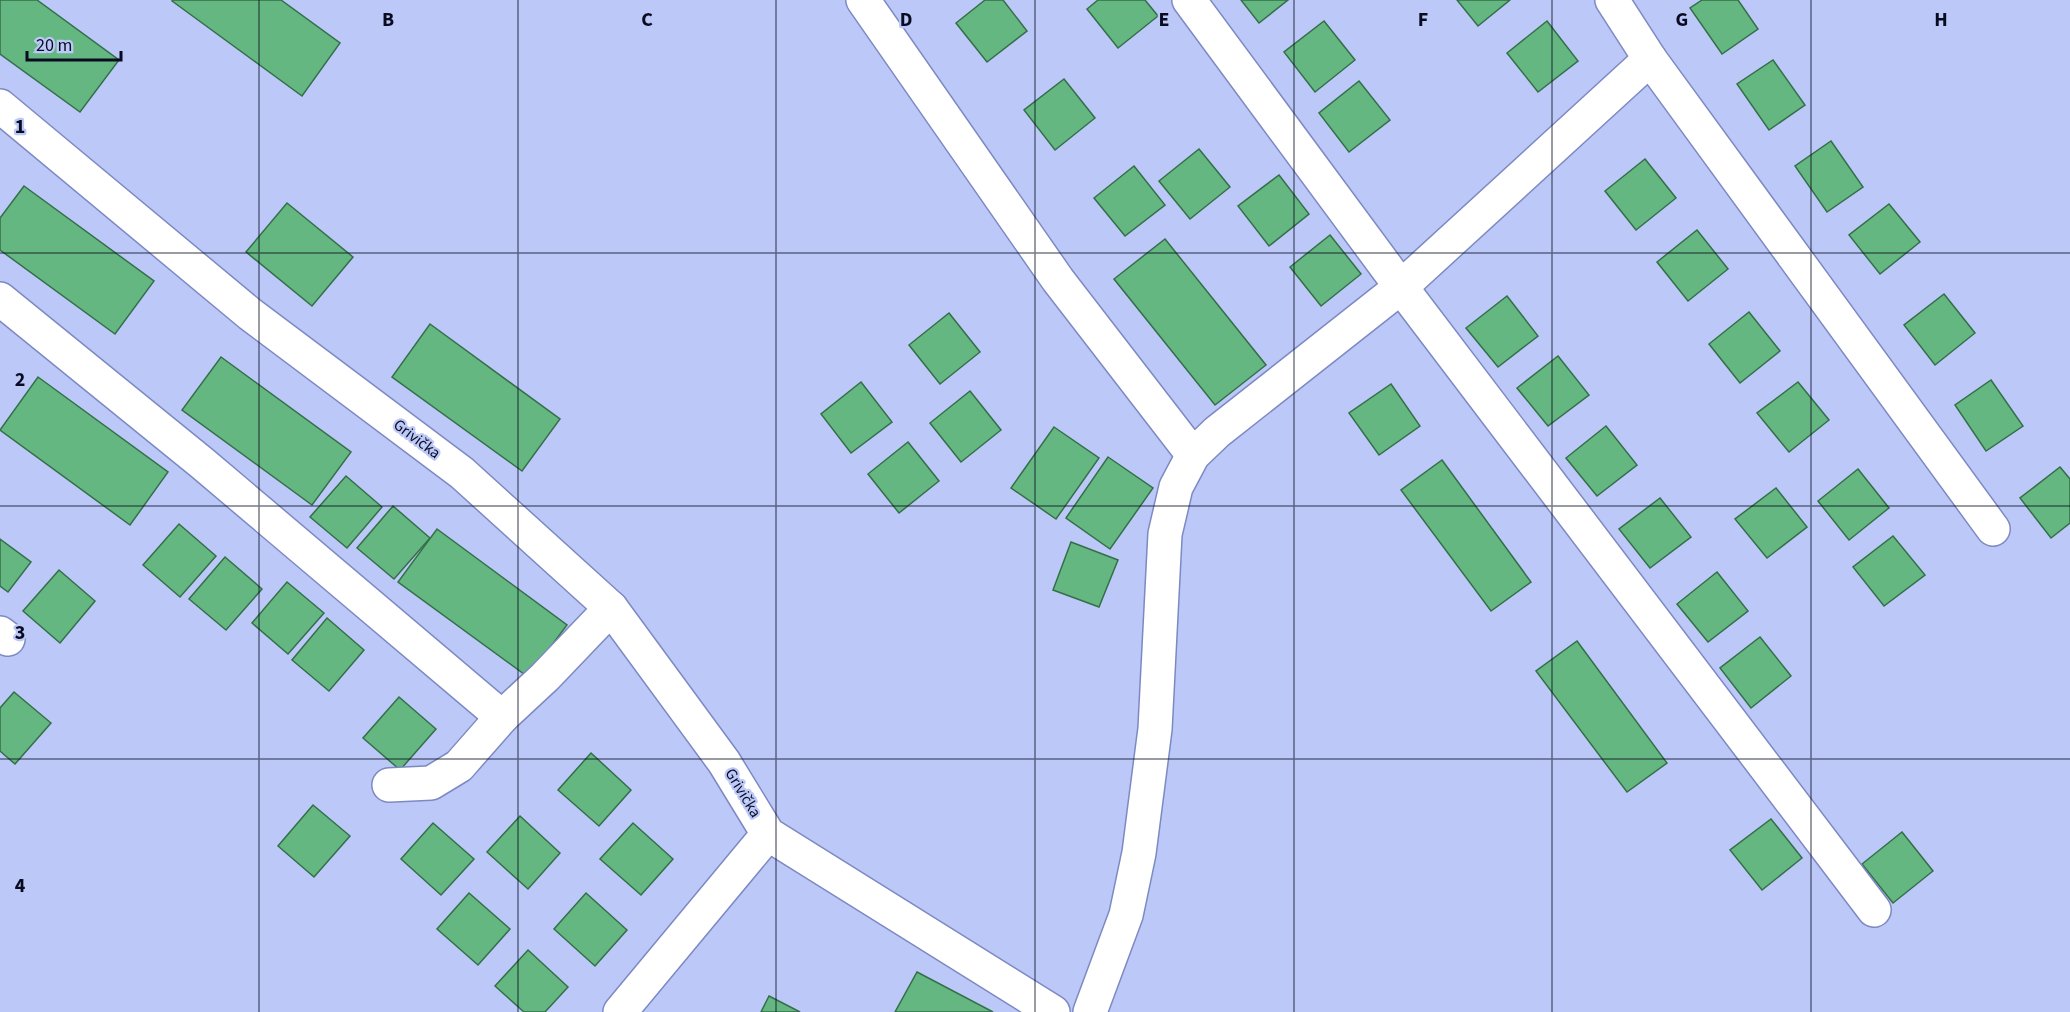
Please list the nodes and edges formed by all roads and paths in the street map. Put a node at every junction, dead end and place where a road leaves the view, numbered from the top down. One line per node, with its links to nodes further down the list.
1 (863, 0): 8 (street)
2 (1189, 0): 6 (street)
3 (1612, 0): 4 (street)
4 (1650, 58): 6 (street); 9 (street)
5 (0, 106): 10 (street, Grivička)
6 (1401, 288): 8 (street); 14 (street)
7 (0, 299): 11 (street)
8 (1193, 455): 17 (street)
9 (1994, 529)
10 (611, 608): 11 (street); 13 (street, Grivička)
11 (502, 717): 12 (street)
12 (389, 785)
13 (768, 834): 15 (street); 16 (street)
14 (1874, 910)
15 (621, 1012)
16 (1053, 1012)
17 (1090, 1012)

